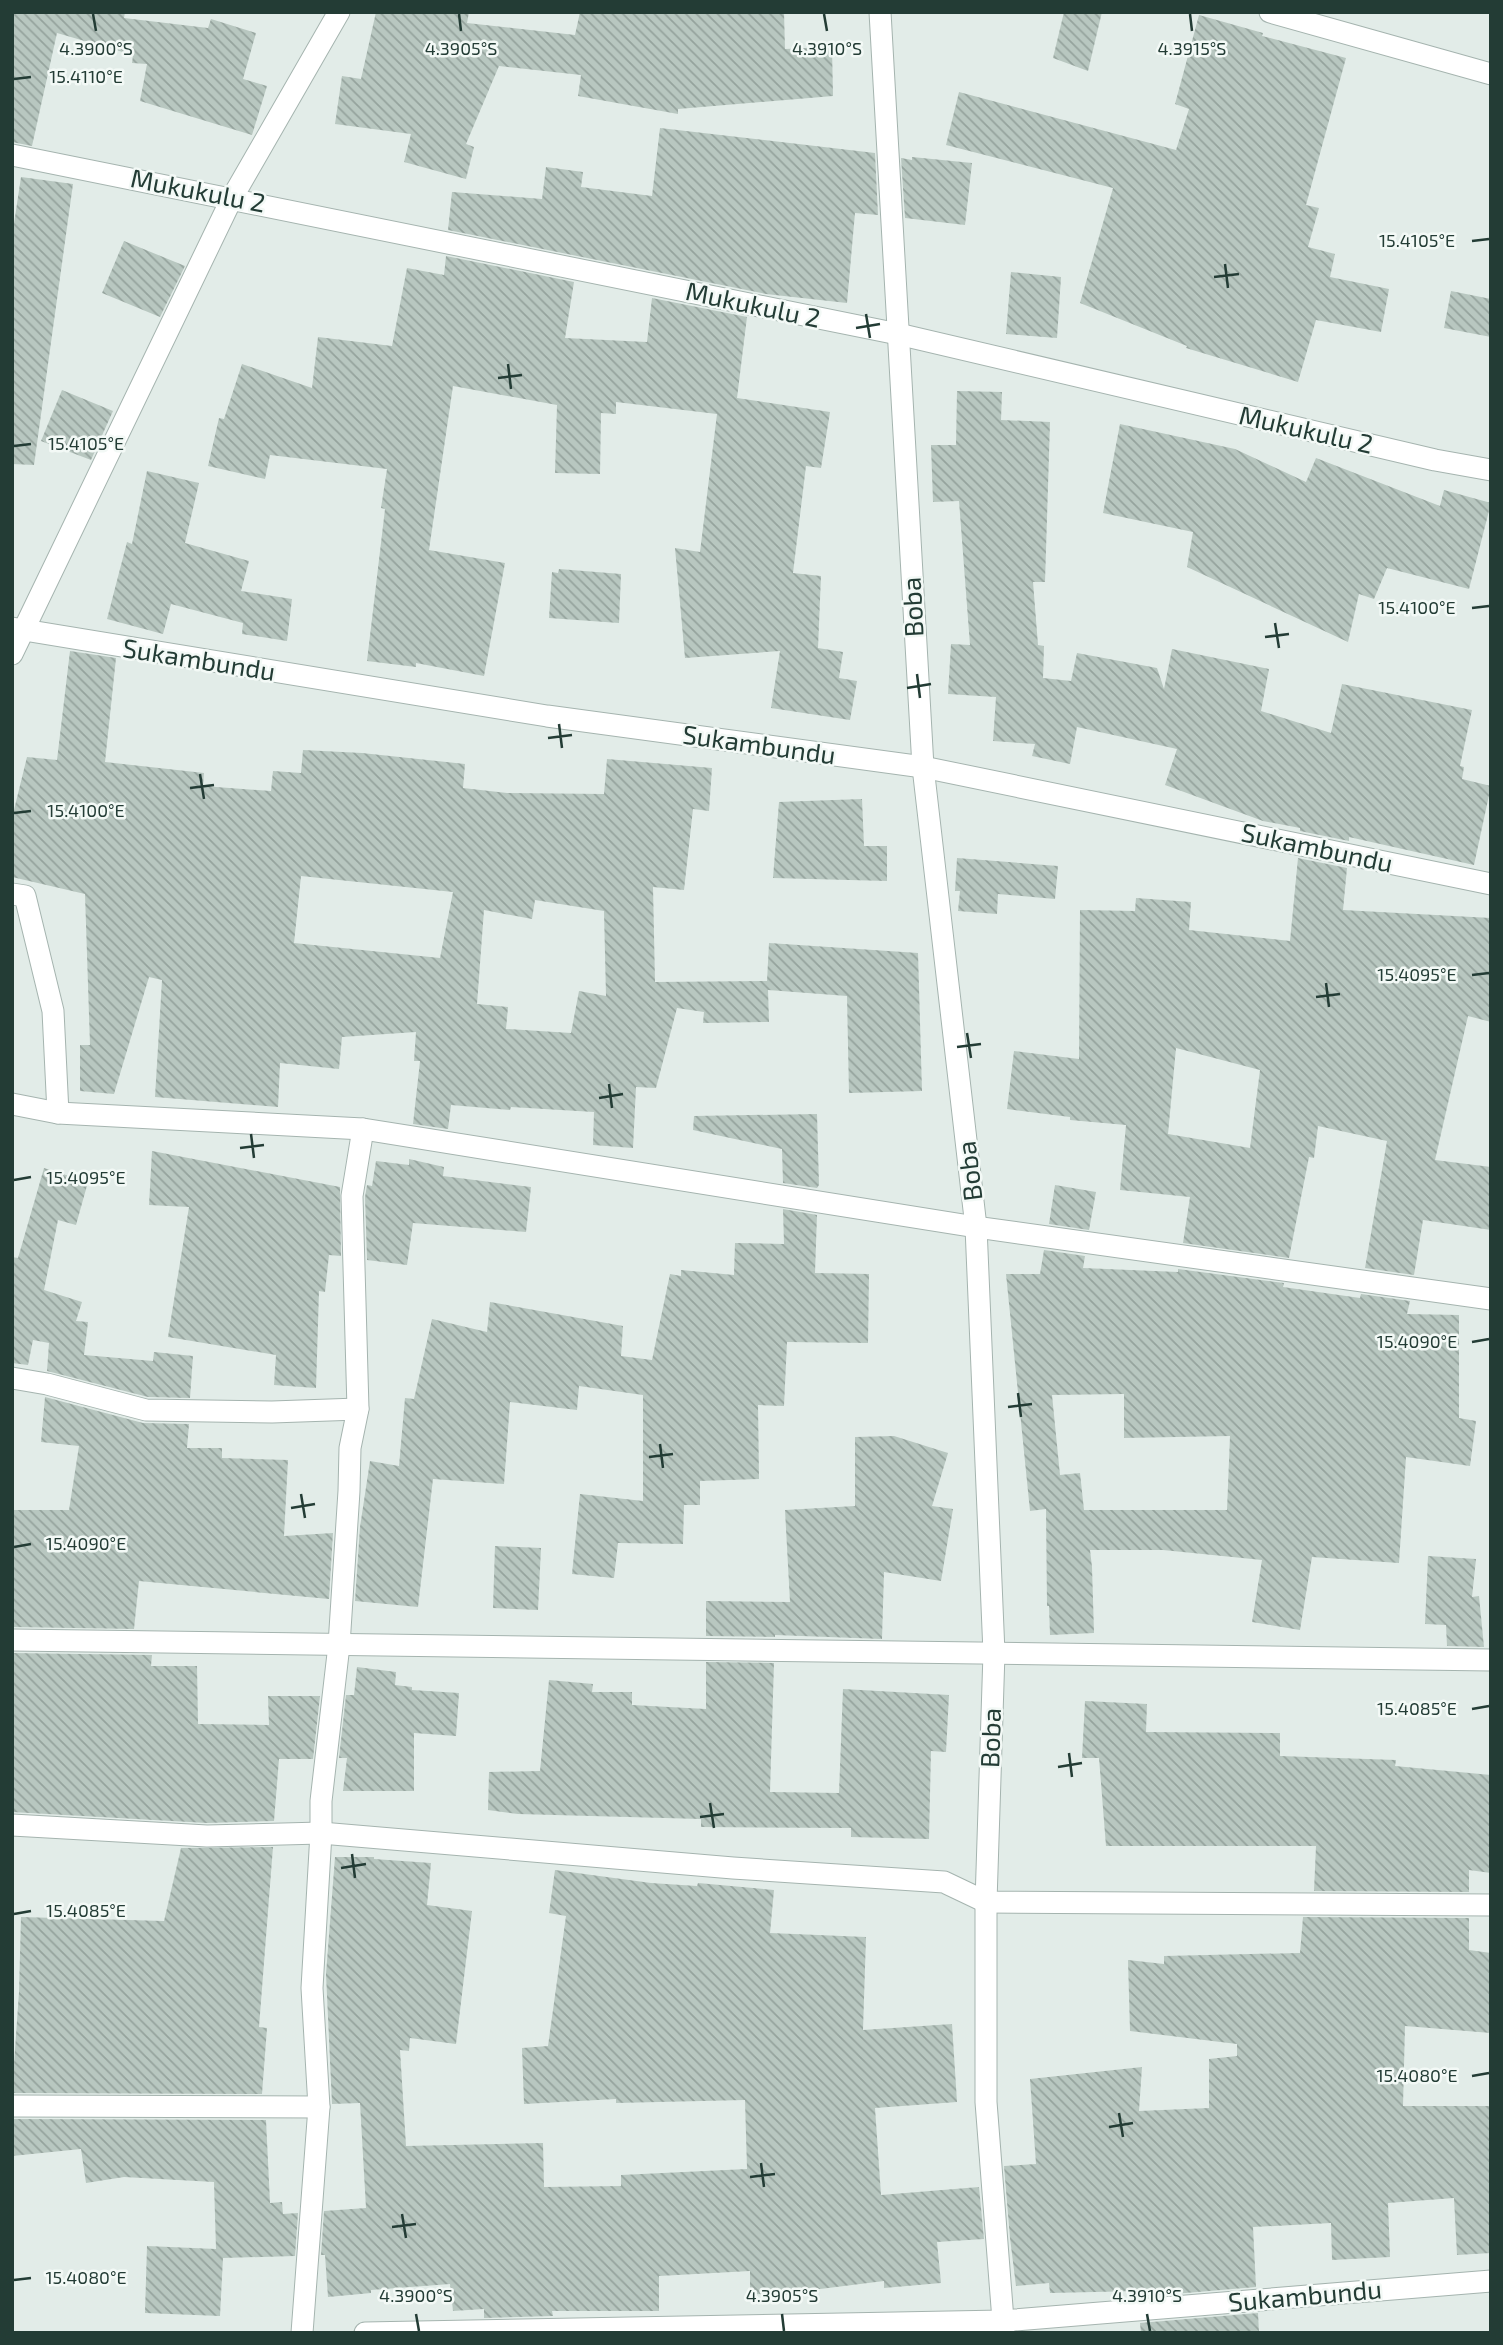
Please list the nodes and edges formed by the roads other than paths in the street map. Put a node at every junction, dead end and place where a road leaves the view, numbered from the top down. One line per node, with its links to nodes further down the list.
1 (339, 12): 6 (street)
2 (880, 12): 7 (street, Boba)
3 (1270, 12): 4 (street)
4 (1491, 74)
5 (12, 155): 6 (street, Mukukulu 2)
6 (232, 198): 7 (street, Mukukulu 2); 9 (street)
7 (898, 334): 8 (street, Mukukulu 2); 11 (street, Boba)
8 (1491, 470)
9 (18, 630): 10 (street); 11 (street, Sukambundu)
10 (12, 654)
11 (923, 767): 12 (street, Sukambundu); 17 (street, Boba)
12 (1491, 884)
13 (12, 894): 15 (street)
14 (12, 1104): 15 (street)
15 (58, 1113): 16 (street)
16 (363, 1129): 17 (street); 20 (street)
17 (976, 1227): 18 (street); 23 (street, Boba)
18 (1491, 1299)
19 (12, 1378): 20 (street)
20 (358, 1409): 22 (street)
21 (12, 1640): 22 (street)
22 (339, 1645): 23 (street); 26 (street)
23 (994, 1653): 24 (street); 27 (street, Boba)
24 (1491, 1660)
25 (12, 1825): 26 (street)
26 (321, 1833): 27 (street); 30 (street)
27 (986, 1902): 28 (street); 32 (street, Boba)
28 (1491, 1905)
29 (12, 2106): 30 (street)
30 (319, 2107): 33 (street)
31 (1491, 2281): 32 (street, Sukambundu)
32 (1003, 2327): 34 (street, Sukambundu)
33 (302, 2333)
34 (365, 2333)

